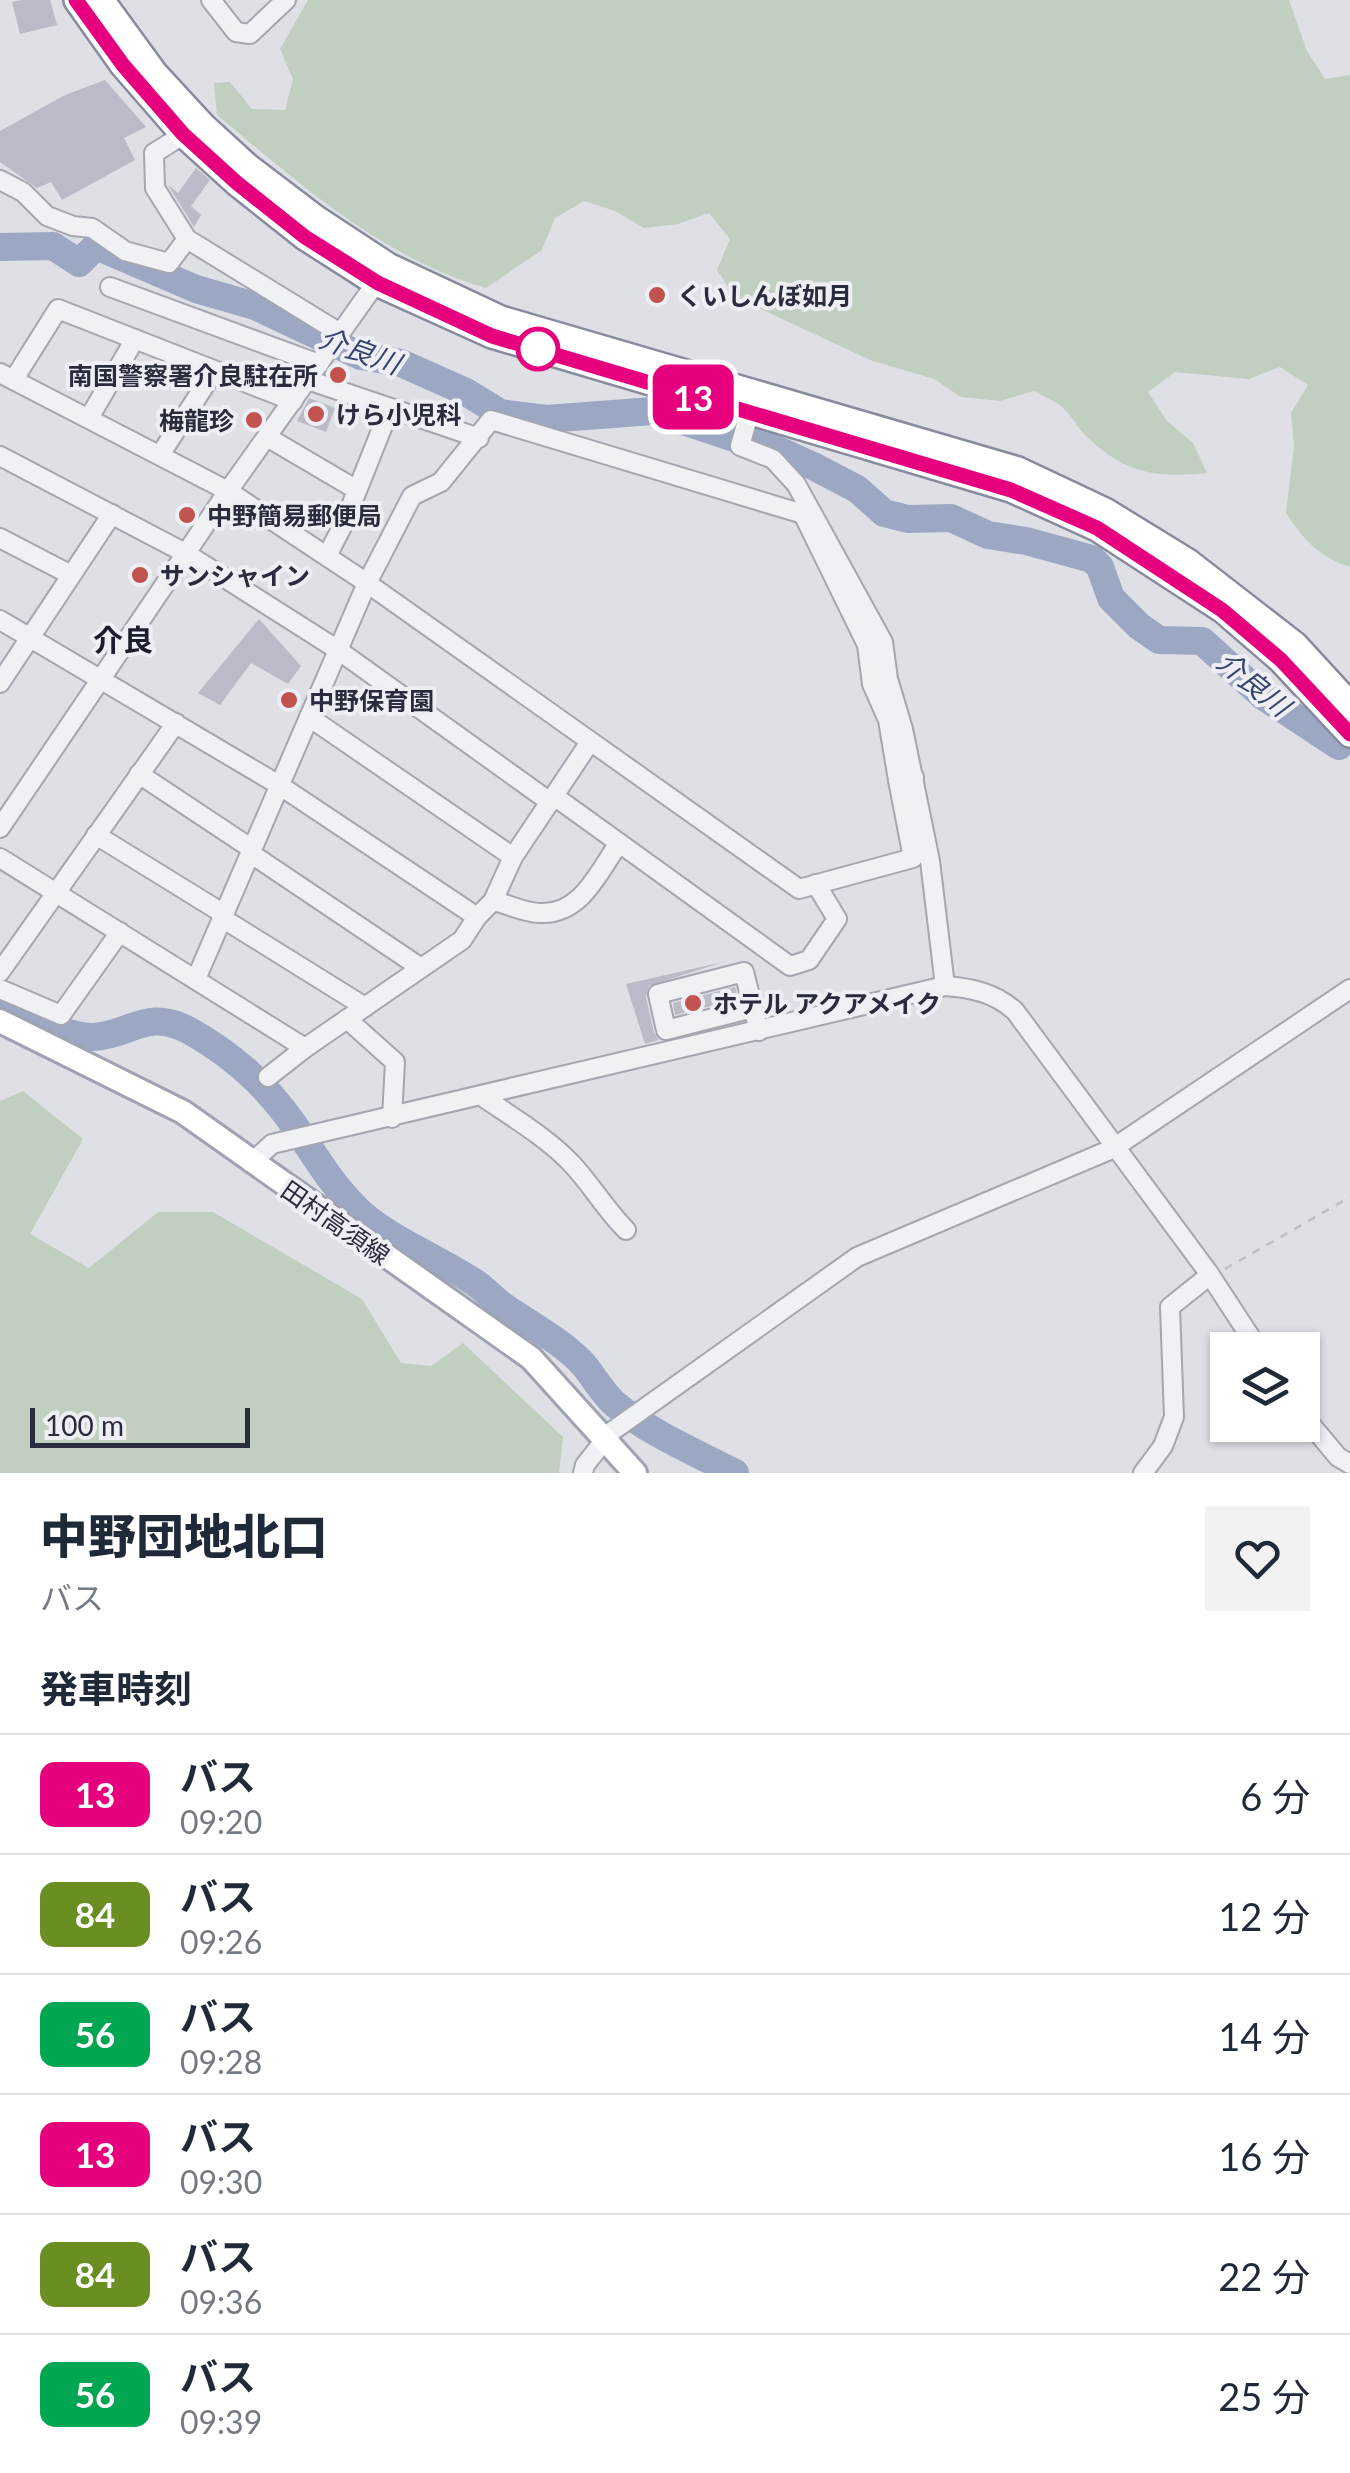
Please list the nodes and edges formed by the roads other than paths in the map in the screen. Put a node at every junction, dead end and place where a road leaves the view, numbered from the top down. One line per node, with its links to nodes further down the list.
1 (76, 0): 5 (highway)
2 (101, 0): 5 (highway)
3 (211, 0): 4 (street)
4 (286, 0)
5 (192, 129): 7 (street); 8 (highway)
6 (0, 180): 7 (street)
7 (187, 239): 11 (street)
8 (383, 274): 11 (street); 16 (highway); 35 (highway)
9 (110, 287): 11 (street)
10 (135, 340): 12 (street); 13 (street); 17 (street)
11 (326, 353): 14 (street); 15 (street)
12 (214, 371): 14 (street); 20 (street)
13 (7, 376): 17 (street)
14 (293, 402): 18 (street)
15 (390, 408): 19 (street); 22 (street)
16 (749, 414): 38 (highway); 41 (street)
17 (89, 418): 20 (street)
18 (267, 437): 22 (street); 23 (street)
19 (478, 438): 29 (street); 41 (street)
20 (160, 455): 23 (street)
21 (0, 456): 24 (street)
22 (357, 490): 27 (street)
23 (228, 491): 26 (street); 27 (street)
24 (112, 514): 26 (street); 28 (street)
25 (0, 538): 28 (street)
26 (187, 554): 32 (street); 33 (street)
27 (326, 556): 29 (street)
28 (71, 575): 31 (street)
29 (367, 583): 32 (street); 39 (street)
30 (0, 620): 31 (street)
31 (30, 636): 33 (street); 34 (street)
32 (338, 650): 36 (street); 43 (street)
33 (102, 678): 37 (street); 44 (street)
34 (0, 682)
35 (1350, 705)
36 (309, 716): 42 (street); 48 (street)
37 (176, 722): 40 (street); 42 (street)
38 (1350, 734)
39 (590, 742): 43 (street); 50 (street)
40 (139, 774): 45 (street); 47 (street)
41 (906, 778): 50 (street); 59 (street)
42 (279, 785): 47 (street); 54 (street)
43 (552, 799): 46 (street); 48 (street)
44 (0, 828)
45 (96, 835): 51 (street); 53 (street)
46 (619, 843): 50 (street); 52 (street)
47 (251, 851): 53 (street); 56 (street)
48 (513, 857): 52 (street)
49 (0, 858): 51 (street)
50 (816, 884)
51 (56, 892): 55 (street); 57 (street)
52 (493, 901): 54 (street)
53 (223, 916): 58 (street); 62 (street)
54 (477, 918): 56 (street)
55 (120, 932): 58 (street); 60 (street)
56 (422, 968): 62 (street)
57 (0, 972)
58 (196, 978): 67 (street)
59 (944, 986): 66 (street); 71 (street)
60 (0, 989)
61 (1350, 989): 71 (street)
62 (366, 1006): 64 (street)
63 (754, 1008): 63 (street); 66 (street)
64 (348, 1019): 67 (street); 70 (street)
65 (0, 1021): 72 (main road, 田村高須線)
66 (760, 1031): 69 (street)
67 (305, 1048): 68 (street)
68 (268, 1077)
69 (483, 1097): 70 (street); 73 (street)
70 (392, 1118): 72 (street)
71 (1116, 1147): 74 (street); 76 (street)
72 (251, 1163): 76 (main road, 田村高須線)
73 (626, 1230)
74 (1210, 1276): 75 (street); 81 (street)
75 (1246, 1332)
76 (614, 1430): 79 (street); 80 (main road, 田村高須線)
77 (1320, 1436): 78 (street)
78 (1350, 1464)
79 (583, 1473)
80 (634, 1473)
81 (1143, 1473)

